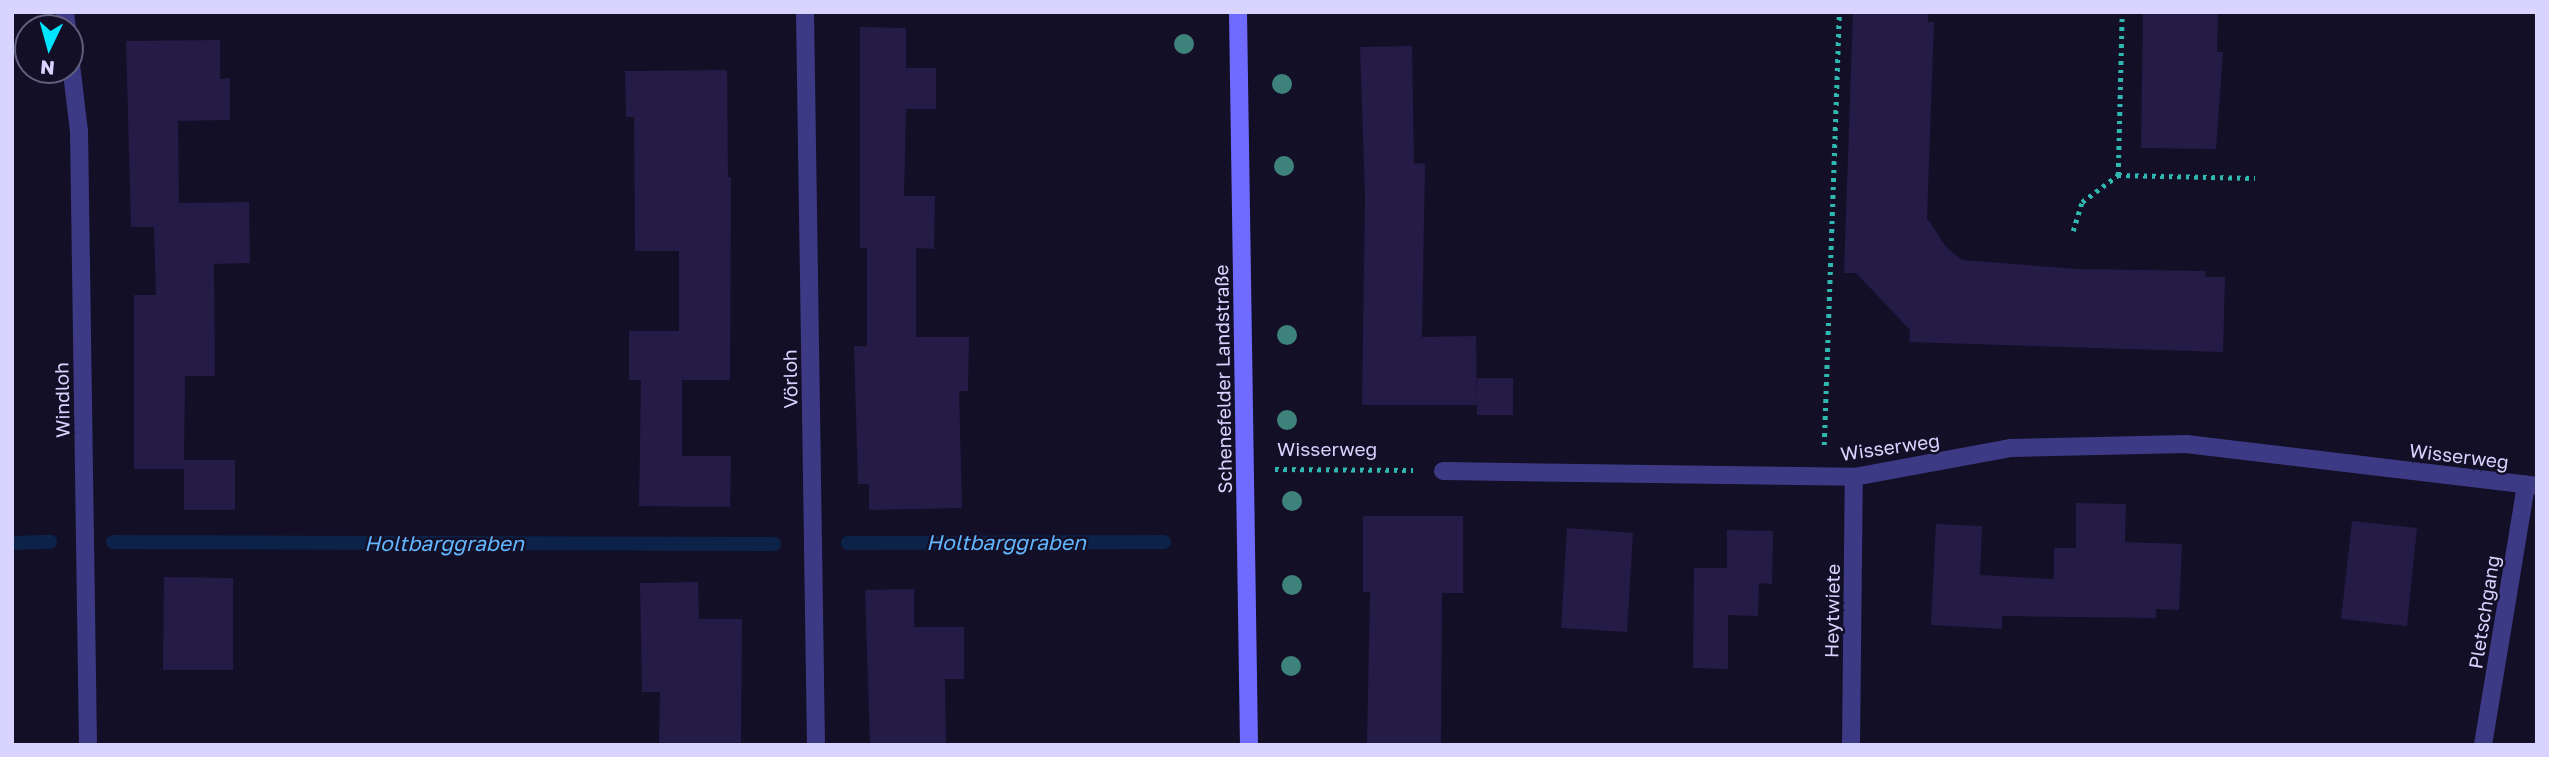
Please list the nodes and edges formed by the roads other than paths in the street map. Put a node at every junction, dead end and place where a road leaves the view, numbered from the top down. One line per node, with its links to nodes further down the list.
1 (805, 12): 8 (street, Vörloh)
2 (1238, 12): 9 (main road, Schenefelder Landstraße)
3 (73, 84): 7 (street, Windloh)
4 (1443, 471): 5 (street, Wisserweg)
5 (1854, 477): 6 (street, Wisserweg); 10 (street, Heytwiete)
6 (2531, 486): 11 (street, Pletschgang)
7 (88, 745)
8 (816, 745)
9 (1249, 745)
10 (1851, 745)
11 (2483, 745)

